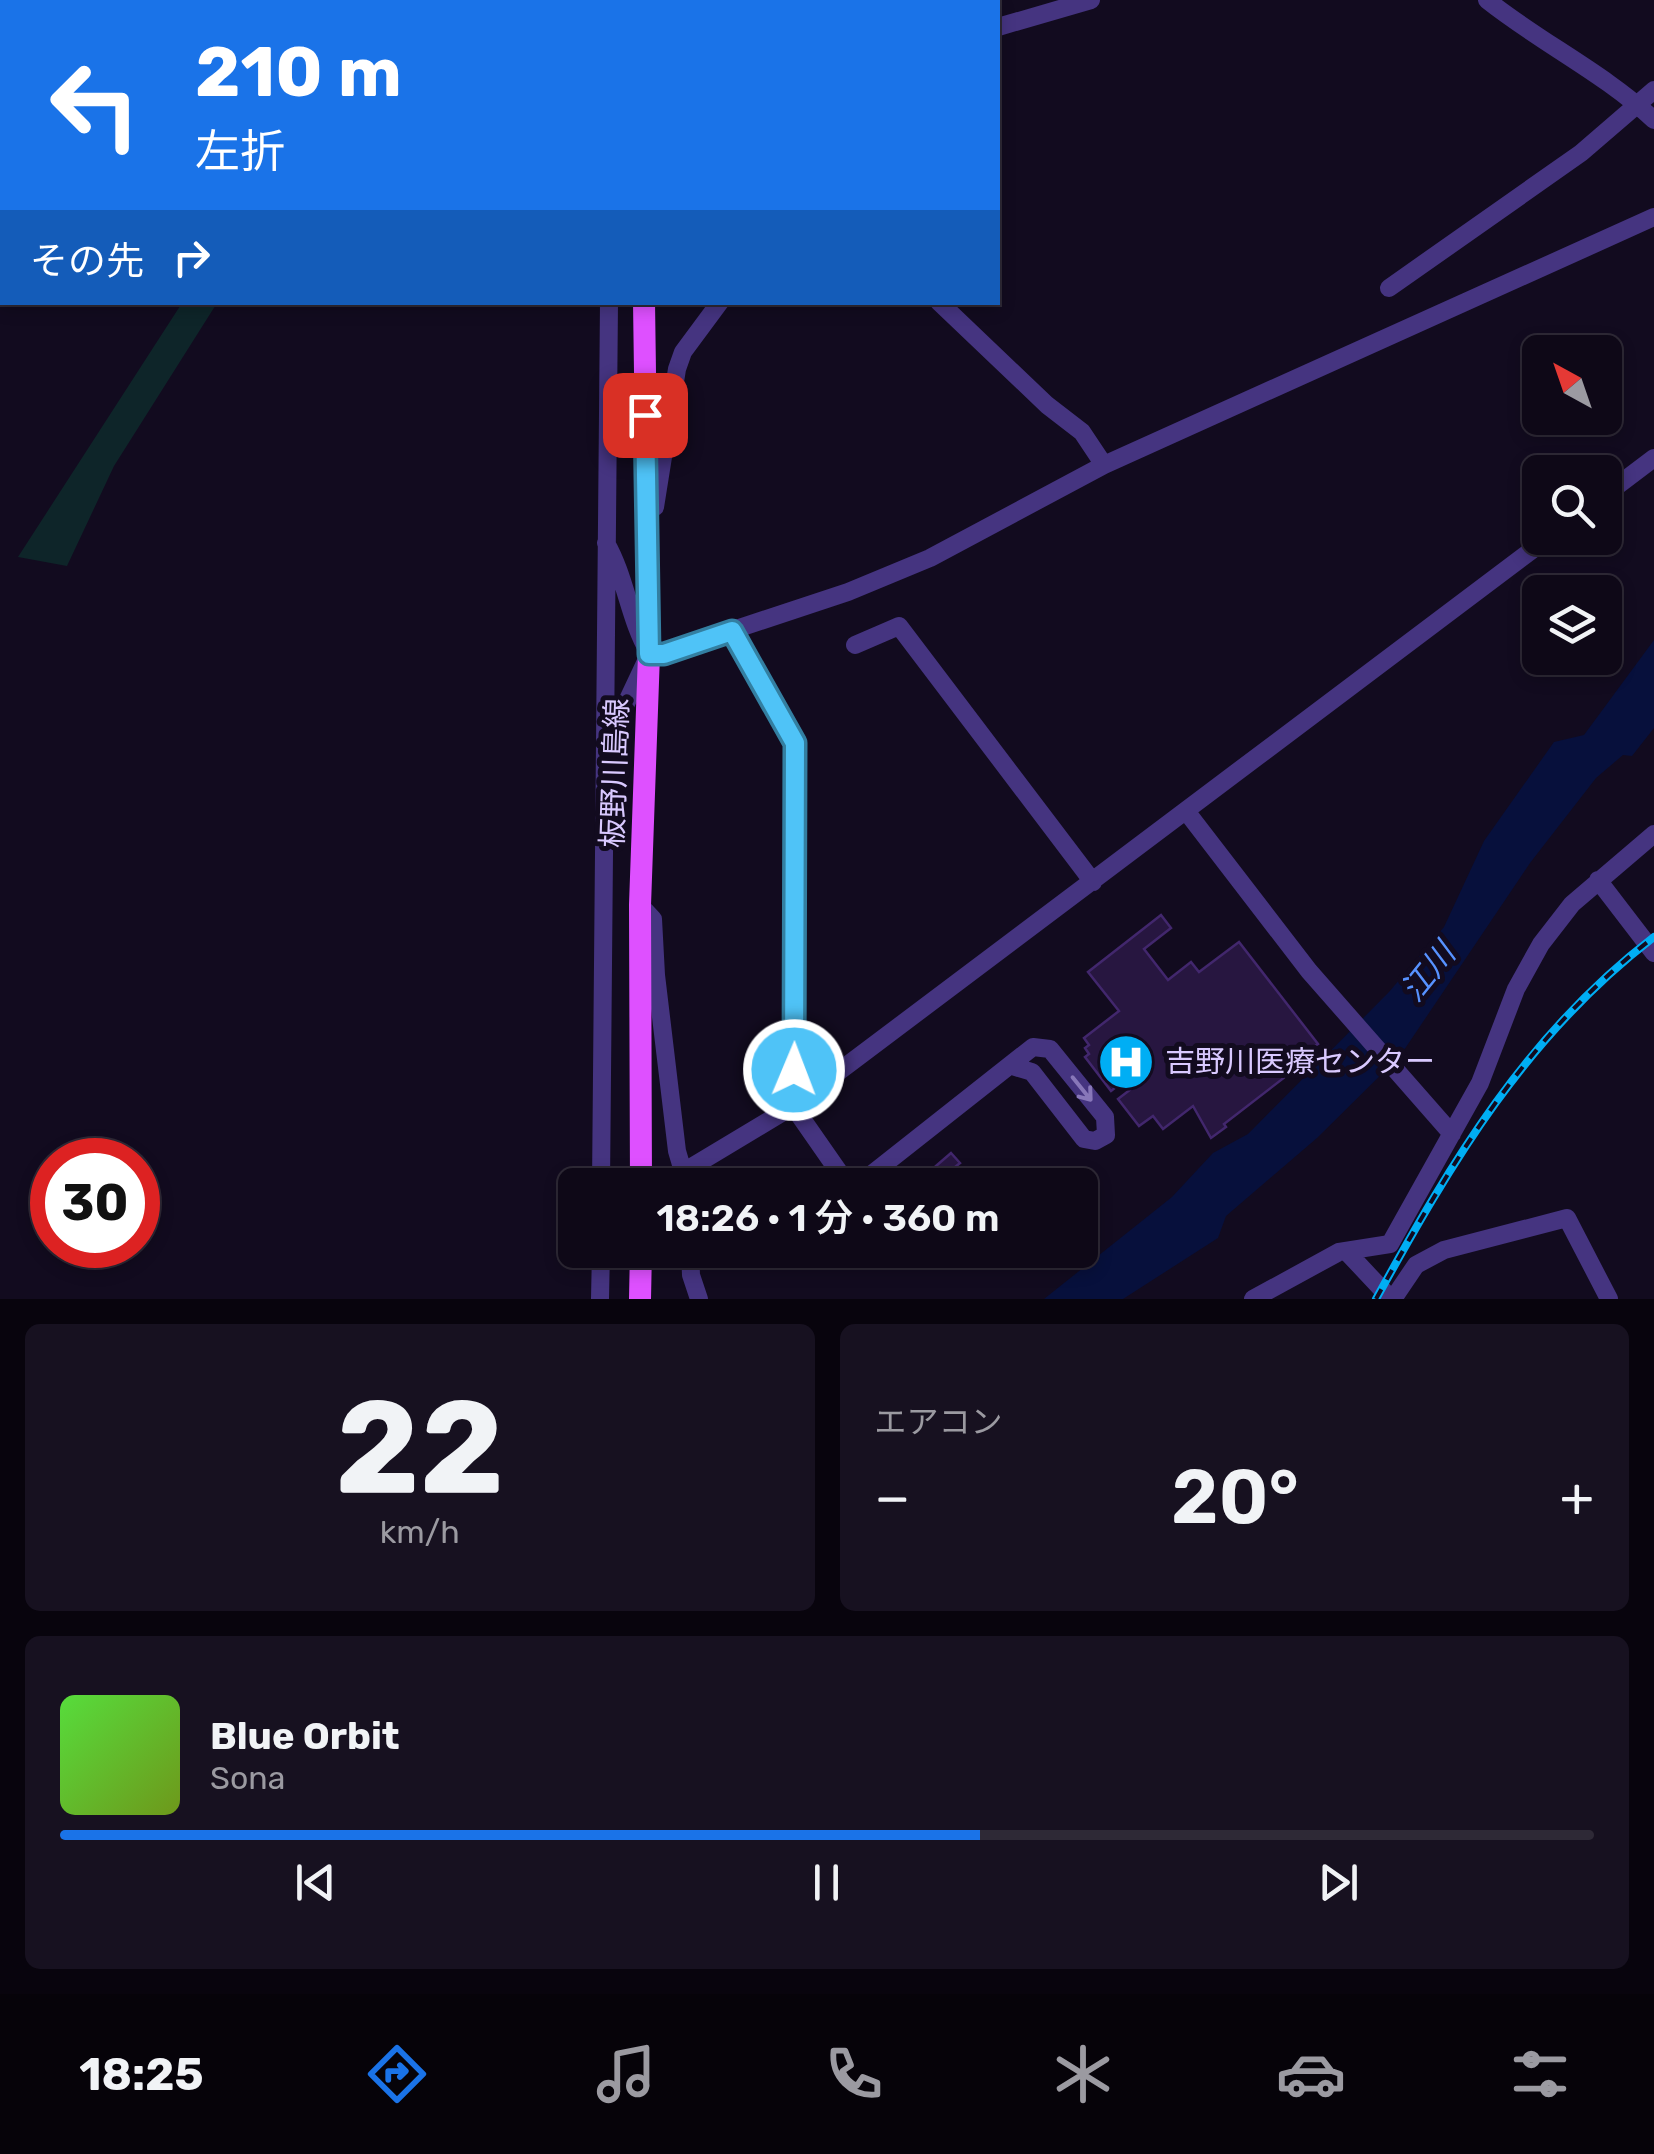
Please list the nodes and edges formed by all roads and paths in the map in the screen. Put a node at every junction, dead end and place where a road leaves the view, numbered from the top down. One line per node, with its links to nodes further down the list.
1 (1091, 0): 3 (street)
2 (1487, 0): 5 (street)
3 (1000, 26)
4 (1654, 90): 5 (street)
5 (1637, 104): 6 (street); 8 (street)
6 (1654, 120)
7 (1654, 217): 14 (street)
8 (1389, 288)
9 (608, 305): 17 (street)
10 (644, 305): 16 (main road, 板野川島線)
11 (718, 305): 16 (street)
12 (942, 305): 14 (street)
13 (1654, 458): 15 (street)
14 (1104, 464): 19 (street)
15 (1622, 482)
16 (645, 528): 21 (main road, 板野川島線)
17 (606, 542): 21 (street); 22 (street)
18 (1525, 555): 23 (street)
19 (732, 631): 21 (street); 30 (street)
20 (855, 644): 26 (street)
21 (649, 654): 22 (street); 27 (main road, 板野川島線)
22 (605, 749): 32 (street)
23 (1186, 811): 26 (street); 31 (street)
24 (1654, 834): 25 (street)
25 (1598, 880): 28 (street); 31 (street)
26 (1093, 882): 30 (street)
27 (640, 905): 33 (main road, 板野川島線); 34 (street)
28 (1654, 953)
29 (1012, 1066): 29 (street, one-way to 29); 37 (street)
30 (794, 1106): 35 (street); 36 (street)
31 (1452, 1134): 38 (street)
32 (601, 1168)
33 (641, 1168)
34 (683, 1168)
35 (701, 1168)
36 (836, 1168)
37 (880, 1168)
38 (1390, 1244): 39 (street); 43 (street)
39 (1346, 1252): 43 (street); 47 (street)
40 (601, 1268): 44 (street)
41 (641, 1268): 45 (main road)
42 (690, 1268): 46 (street)
43 (1370, 1280): 48 (street)
44 (600, 1299)
45 (640, 1299)
46 (699, 1299)
47 (1253, 1299)
48 (1392, 1299): 49 (street)
49 (1609, 1299)

